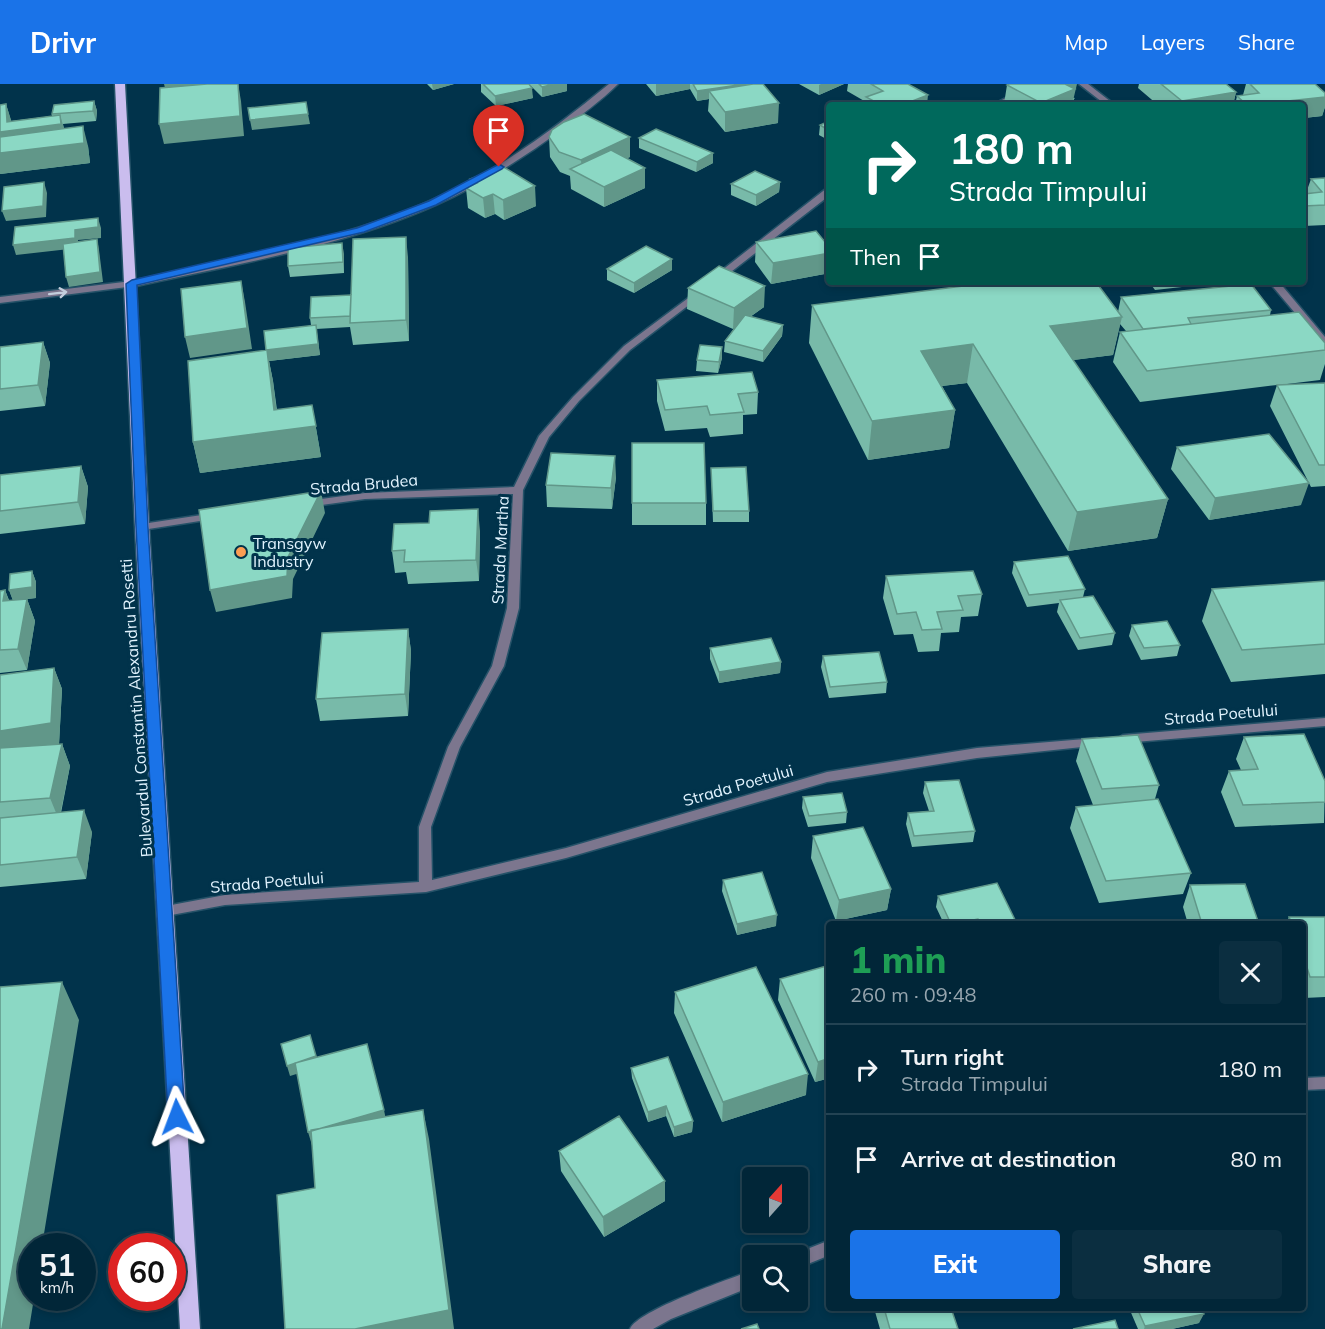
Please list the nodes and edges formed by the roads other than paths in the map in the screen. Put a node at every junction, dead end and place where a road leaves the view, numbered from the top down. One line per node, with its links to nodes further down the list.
1 (120, 84): 8 (main road, Bulevardul Constantin Alexandru Rosetti)
2 (614, 84): 8 (street)
3 (1039, 84): 5 (street)
4 (1083, 84): 6 (street)
5 (1002, 102)
6 (1108, 102)
7 (826, 193): 12 (street, Strada Martha)
8 (132, 284): 10 (street, one-way to 8); 15 (main road, Bulevardul Constantin Alexandru Rosetti)
9 (1276, 285): 11 (street)
10 (0, 300)
11 (1325, 344)
12 (518, 490): 13 (street, Strada Brudea); 17 (street, Strada Martha)
13 (296, 505)
14 (227, 515): 15 (street)
15 (142, 527): 18 (main road, Bulevardul Constantin Alexandru Rosetti)
16 (1325, 722): 17 (street, Strada Poetului)
17 (426, 887): 18 (street, Strada Poetului)
18 (166, 911): 24 (main road, Bulevardul Constantin Alexandru Rosetti)
19 (1325, 1083): 20 (street)
20 (1306, 1084)
21 (826, 1249): 22 (street)
22 (808, 1256)
23 (742, 1282): 25 (street)
24 (190, 1329)
25 (638, 1329)

